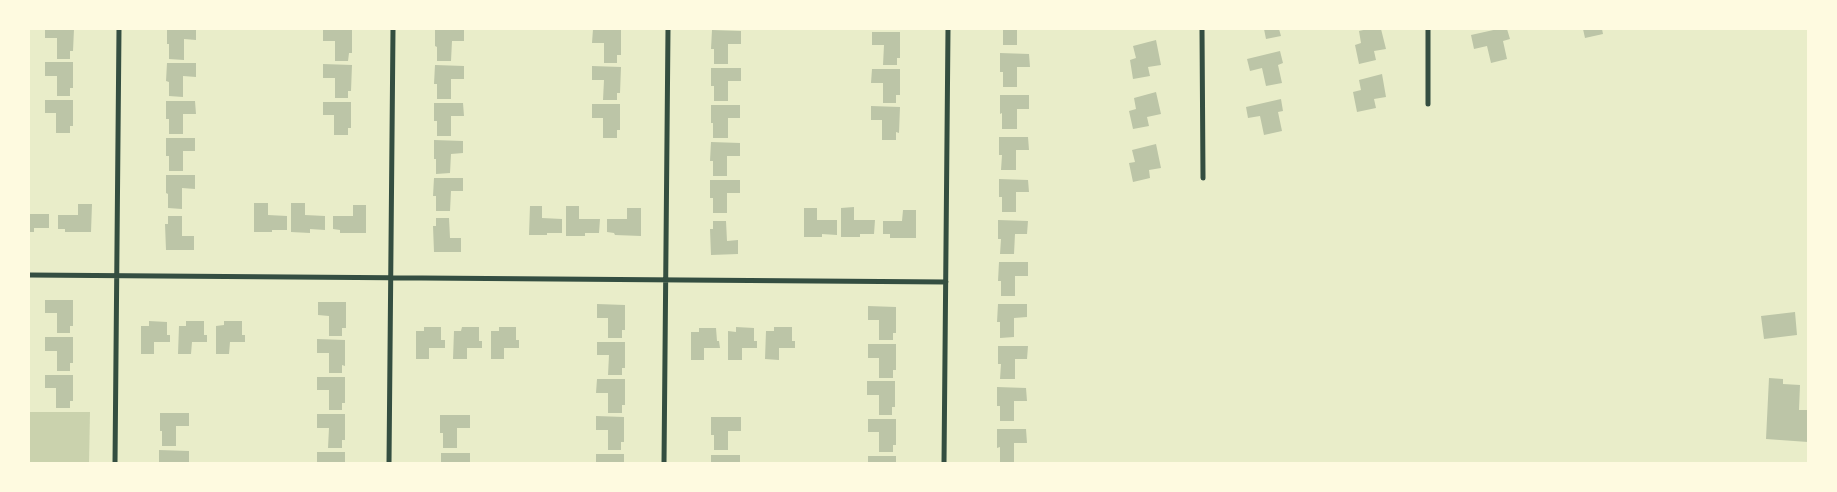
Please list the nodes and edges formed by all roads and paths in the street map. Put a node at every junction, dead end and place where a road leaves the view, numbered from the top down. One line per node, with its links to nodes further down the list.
1 (118, 29): 10 (street)
2 (393, 29): 11 (street)
3 (668, 29): 12 (street)
4 (948, 29): 13 (street)
5 (1202, 29): 8 (street)
6 (1428, 29): 7 (street)
7 (1428, 104)
8 (1203, 178)
9 (29, 275): 10 (street)
10 (117, 275): 11 (street); 14 (street)
11 (391, 277): 12 (street); 15 (street)
12 (666, 280): 13 (street); 16 (street)
13 (946, 282): 17 (street)
14 (115, 463)
15 (389, 463)
16 (664, 463)
17 (944, 463)

